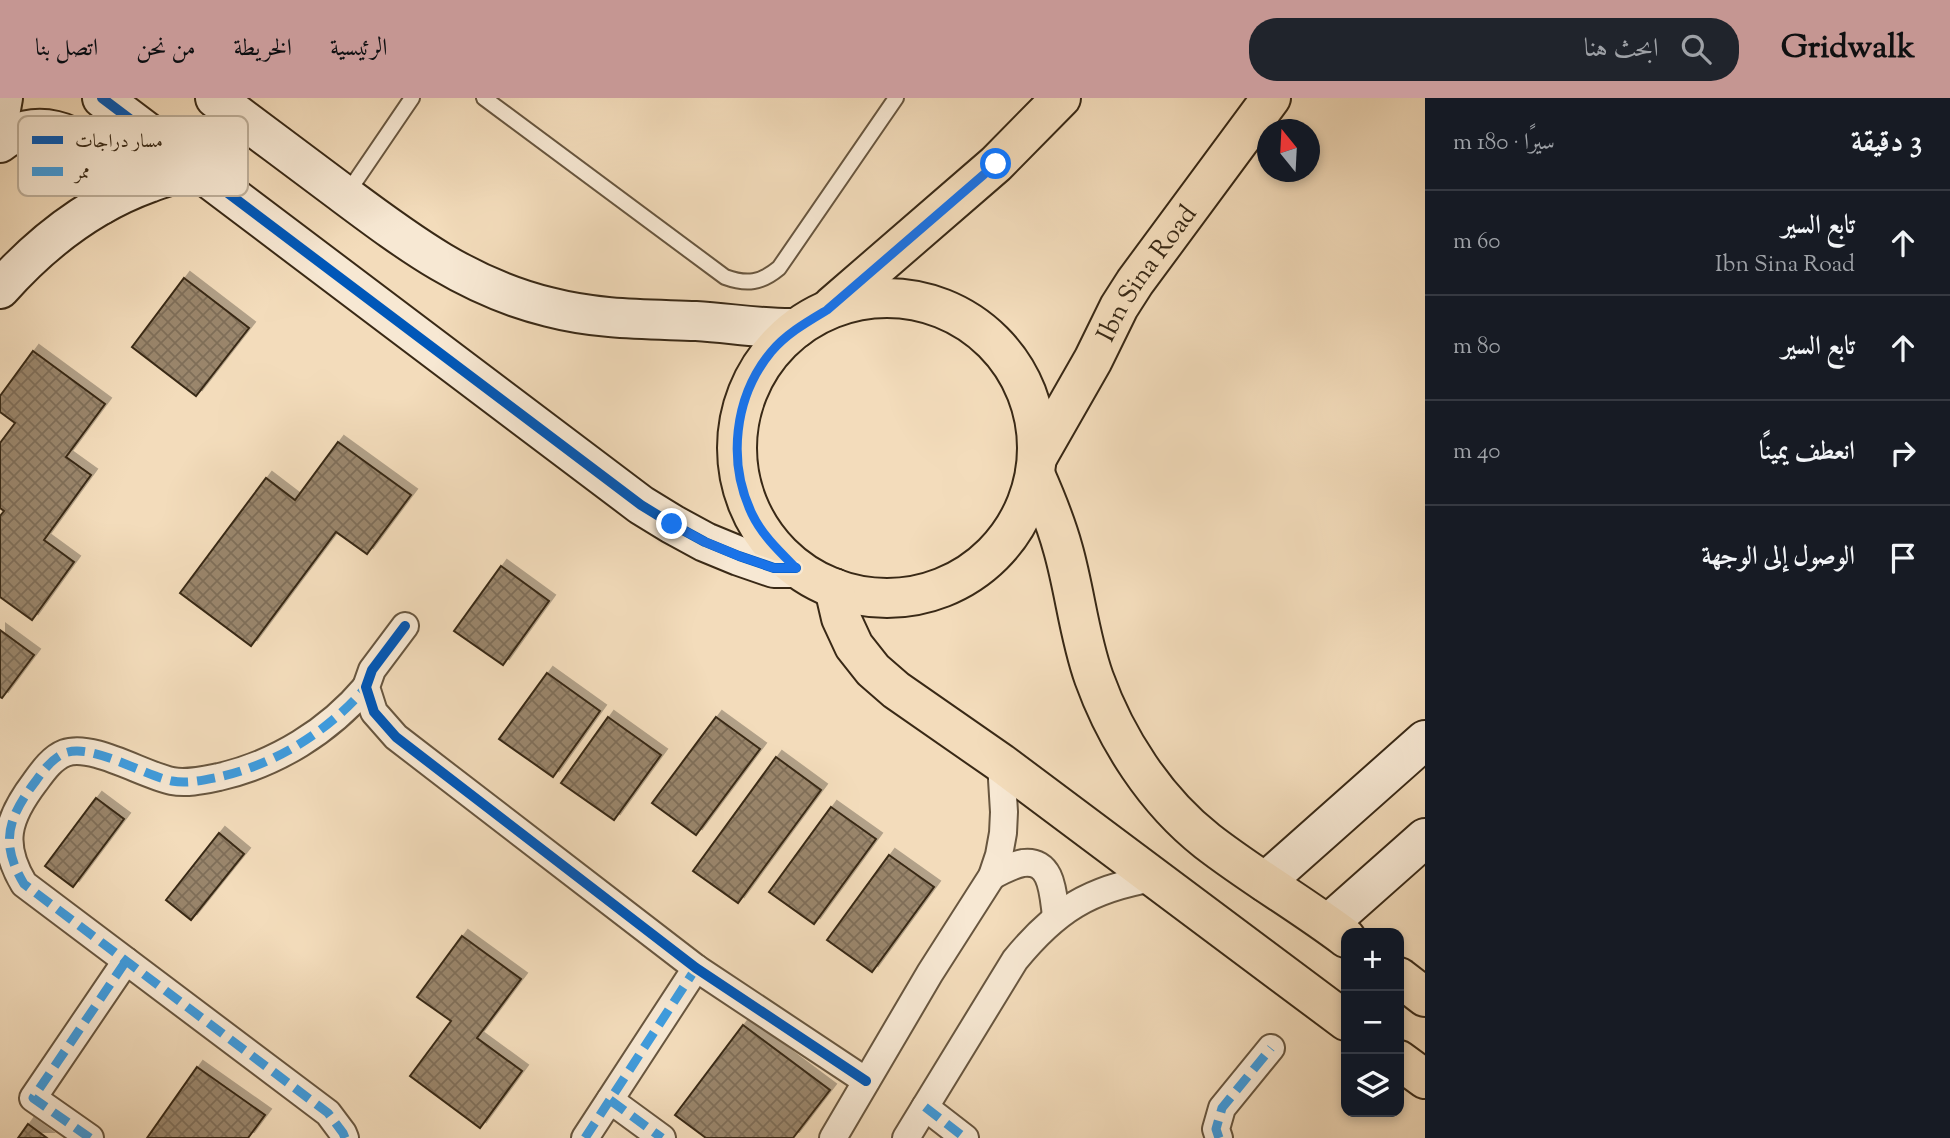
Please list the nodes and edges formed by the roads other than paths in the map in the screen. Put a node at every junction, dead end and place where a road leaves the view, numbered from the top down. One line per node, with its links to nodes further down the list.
1 (3, 98): 9 (street)
2 (102, 98): 10 (street)
3 (215, 98): 11 (street)
4 (412, 98): 18 (lane)
5 (484, 98): 6 (lane)
6 (896, 98)
7 (1060, 98): 21 (main road)
8 (1271, 98): 22 (main road, Ibn Sina Road)
9 (0, 115)
10 (126, 116)
11 (239, 116)
12 (248, 123): 18 (street)
13 (18, 133): 14 (street)
14 (0, 143)
15 (101, 196): 19 (street)
16 (120, 196): 19 (street)
17 (231, 196): 23 (street)
18 (346, 196): 21 (street)
19 (101, 205): 20 (street)
20 (0, 289)
21 (812, 319): 22 (main road); 23 (main road)
22 (1036, 466): 24 (main road); 32 (main road)
23 (796, 568): 24 (main road)
24 (834, 588): 28 (main road)
25 (405, 626): 26 (street)
26 (366, 687): 35 (street); 36 (street)
27 (1425, 740): 32 (street)
28 (1001, 763): 30 (street); 31 (main road)
29 (1425, 838): 34 (street)
30 (992, 876): 33 (street); 43 (street)
31 (1154, 878): 33 (street); 39 (main road)
32 (1265, 882): 34 (main road)
33 (1056, 916): 45 (street)
34 (1337, 931)
35 (126, 961): 46 (street); 47 (street)
36 (696, 968): 43 (street); 44 (street)
37 (1404, 981): 38 (main road)
38 (1425, 997)
39 (1341, 1017)
40 (1271, 1048): 53 (street)
41 (1404, 1064): 42 (main road)
42 (1425, 1079)
43 (866, 1080): 50 (street)
44 (610, 1100): 48 (street); 49 (street)
45 (925, 1107): 51 (street); 52 (street)
46 (90, 1138)
47 (345, 1138)
48 (585, 1138)
49 (662, 1138)
50 (833, 1138)
51 (906, 1138)
52 (965, 1138)
53 (1219, 1138)

